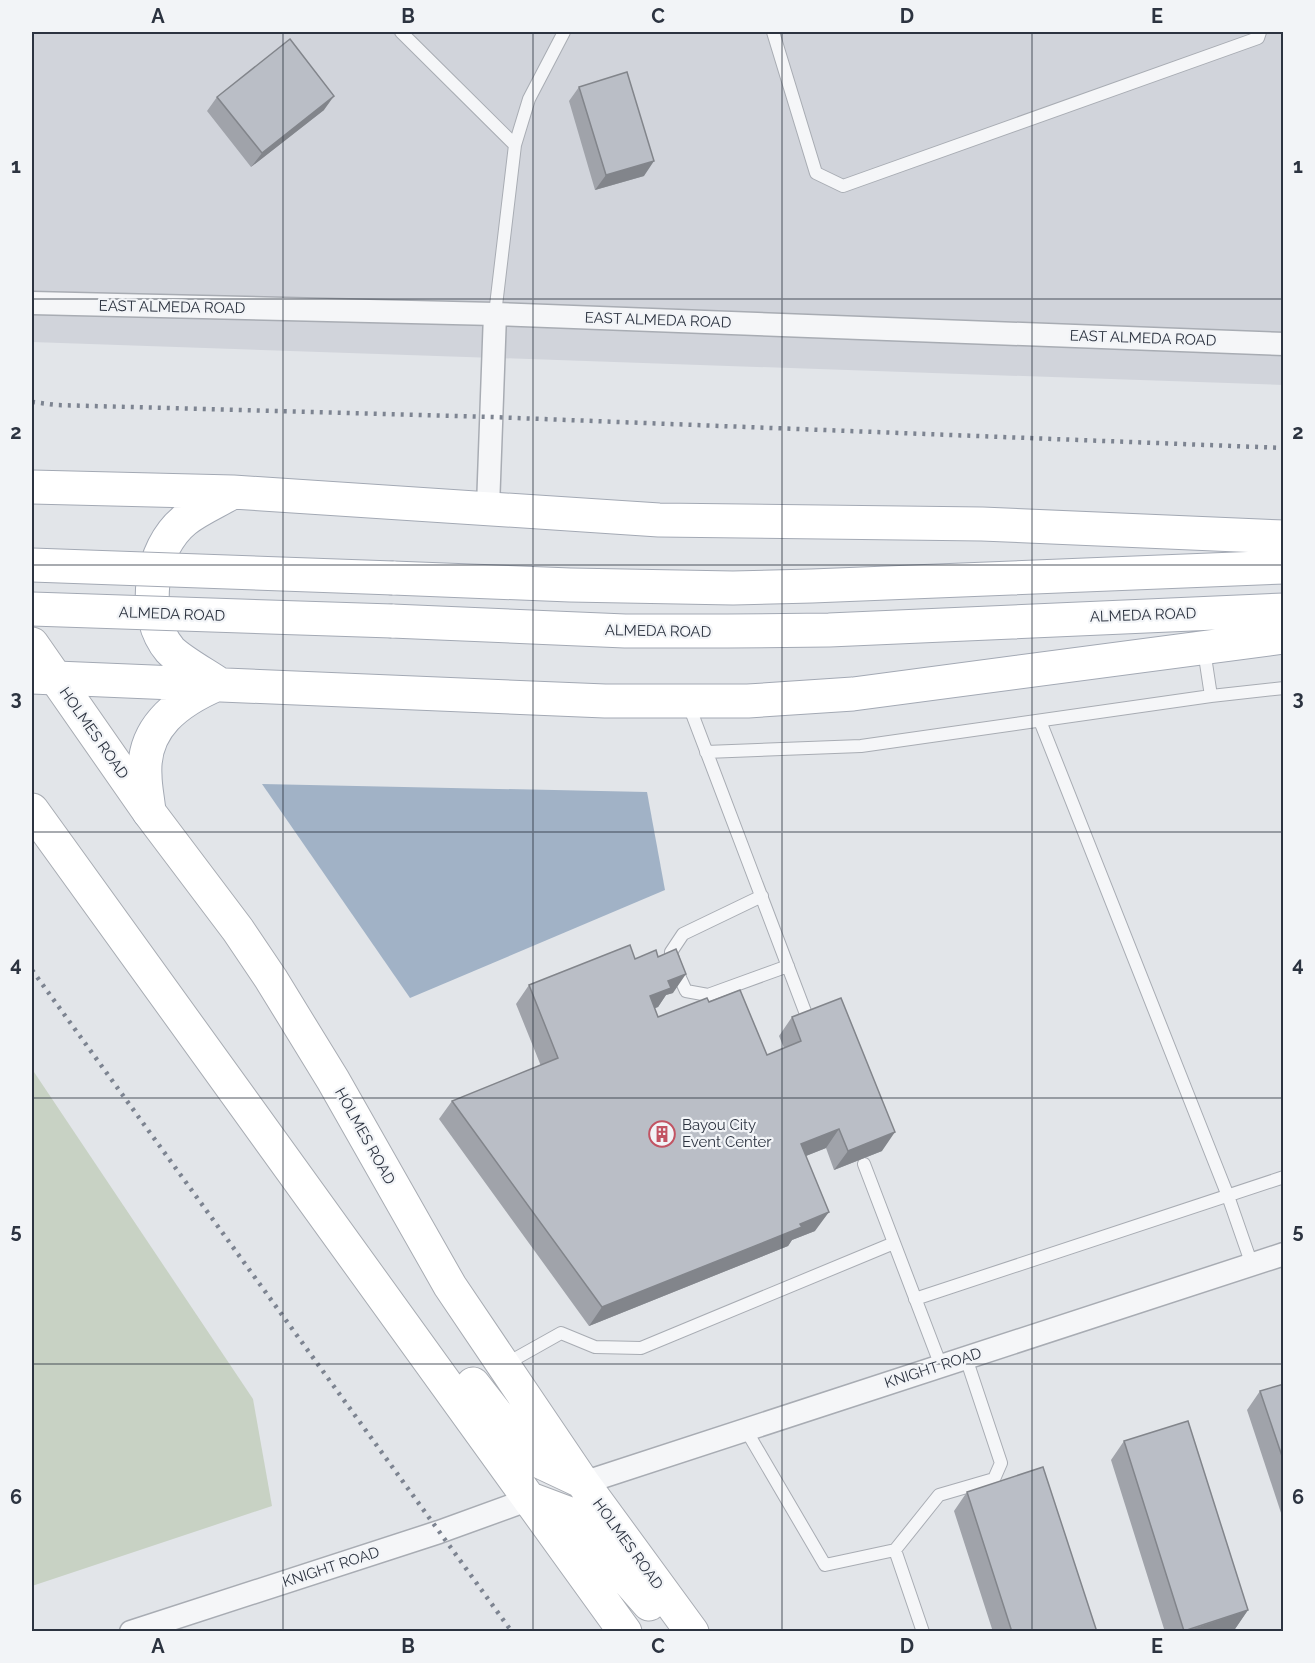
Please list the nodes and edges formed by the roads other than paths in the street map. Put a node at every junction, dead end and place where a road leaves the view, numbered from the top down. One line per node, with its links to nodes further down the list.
1 (401, 32): 5 (lane)
2 (564, 32): 5 (lane)
3 (772, 32): 4 (lane)
4 (1260, 32)
5 (515, 145): 7 (lane)
6 (32, 303): 7 (street, EAST ALMEDA ROAD)
7 (495, 314): 8 (street, EAST ALMEDA ROAD); 11 (street)
8 (1284, 344)
9 (32, 487): 10 (main road)
10 (233, 492): 11 (main road); 21 (main road)
11 (488, 507): 12 (main road)
12 (1284, 537)
13 (32, 565): 14 (main road, bridge)
14 (1284, 567)
15 (32, 609): 16 (main road, ALMEDA ROAD, bridge)
16 (1284, 610)
17 (1284, 637): 19 (main road)
18 (32, 644): 20 (main road, HOLMES ROAD)
19 (1203, 648): 23 (lane); 24 (main road)
20 (44, 678): 21 (main road); 28 (main road, HOLMES ROAD)
21 (219, 684): 24 (main road); 28 (main road)
22 (1284, 688): 23 (lane)
23 (1211, 696): 25 (lane)
24 (687, 701): 26 (lane)
25 (1040, 721): 26 (lane); 34 (lane)
26 (706, 752): 29 (lane)
27 (32, 810): 40 (main road)
28 (149, 812): 41 (main road, HOLMES ROAD)
29 (762, 896): 30 (lane); 30 (lane)
30 (788, 966): 31 (lane)
31 (809, 1022)
32 (864, 1164): 35 (lane)
33 (1284, 1177): 34 (lane)
34 (1228, 1196): 37 (lane); 38 (lane)
35 (894, 1244): 38 (lane); 41 (lane)
36 (1284, 1254): 37 (street, KNIGHT ROAD)
37 (1252, 1264): 39 (street, KNIGHT ROAD)
38 (915, 1299): 42 (lane)
39 (966, 1358): 42 (street, KNIGHT ROAD); 46 (lane)
40 (429, 1359): 44 (main road); 45 (main road)
41 (503, 1365): 44 (main road, HOLMES ROAD)
42 (940, 1366): 43 (street, KNIGHT ROAD)
43 (746, 1430): 44 (street, KNIGHT ROAD); 46 (lane)
44 (583, 1483): 47 (main road, HOLMES ROAD)
45 (530, 1499): 47 (main road); 48 (street, KNIGHT ROAD); 49 (main road)
46 (895, 1550): 50 (lane)
47 (691, 1630)
48 (130, 1632)
49 (626, 1632)
50 (923, 1632)

